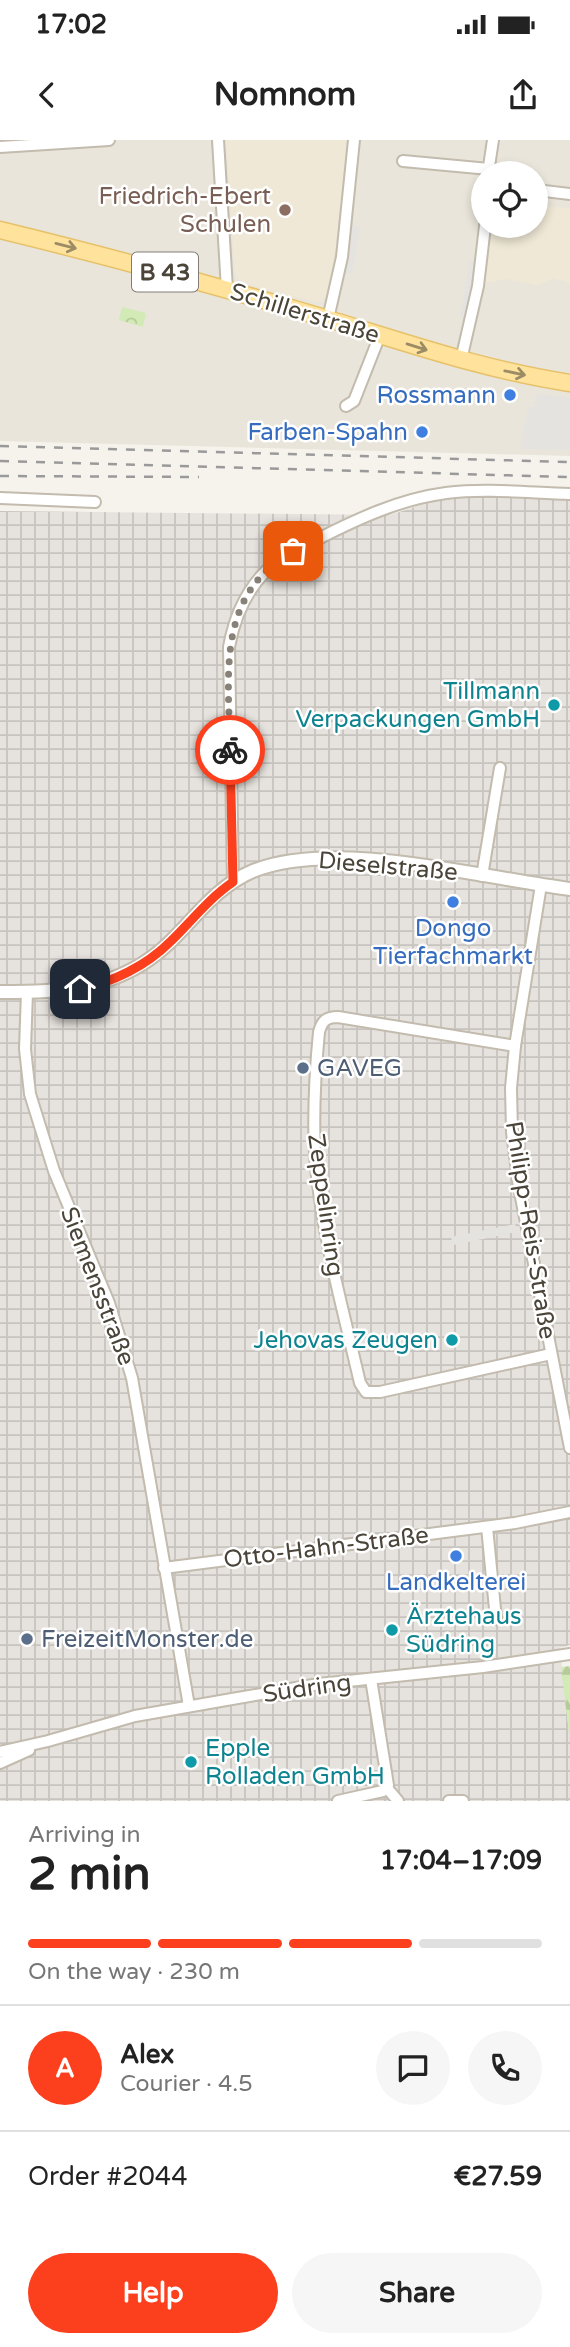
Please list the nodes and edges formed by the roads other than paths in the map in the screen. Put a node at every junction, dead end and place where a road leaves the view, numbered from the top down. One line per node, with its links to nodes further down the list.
1 (109, 140): 5 (street)
2 (218, 140): 13 (street)
3 (354, 140): 14 (street)
4 (493, 140): 7 (street)
5 (0, 147)
6 (403, 161): 8 (street)
7 (490, 161)
8 (471, 169)
9 (548, 191): 10 (street)
10 (570, 194)
11 (0, 230): 13 (main road, Schillerstraße / B 43, one-way to 13)
12 (484, 238): 16 (street)
13 (227, 289): 14 (main road, Schillerstraße / B 43)
14 (328, 319): 15 (main road, Schillerstraße / B 43)
15 (380, 335): 16 (main road, Schillerstraße / B 43, one-way to 16); 18 (street)
16 (461, 360): 17 (main road, Schillerstraße / B 43, one-way to 17)
17 (570, 383)
18 (346, 406)
19 (570, 494): 24 (street)
20 (0, 498): 21 (street)
21 (94, 502)
22 (500, 768): 23 (street, Dieselstraße)
23 (482, 876): 24 (street, Dieselstraße); 25 (street, Dieselstraße)
24 (233, 882): 28 (street, Dieselstraße)
25 (541, 885): 26 (street, Dieselstraße); 29 (street, Philipp-Reis-Straße)
26 (570, 889)
27 (0, 992): 28 (street, Dieselstraße)
28 (27, 992): 34 (street, Siemensstraße)
29 (515, 1046): 30 (street, Philipp-Reis-Straße); 30 (street, Zeppelinring)
30 (551, 1354): 31 (street, Philipp-Reis-Straße)
31 (570, 1448)
32 (570, 1513): 33 (street, Otto-Hahn-Straße)
33 (487, 1527): 34 (street, Otto-Hahn-Straße); 35 (street)
34 (164, 1568): 38 (street, Siemensstraße)
35 (496, 1619)
36 (570, 1654): 37 (street, Südring)
37 (370, 1679): 38 (street, Südring); 41 (street)
38 (189, 1706): 39 (street, Südring)
39 (5, 1752): 40 (street)
40 (0, 1765)
41 (387, 1788): 42 (street); 43 (street)
42 (338, 1801)
43 (398, 1801)
44 (449, 1801): 45 (street)
45 (463, 1801)

